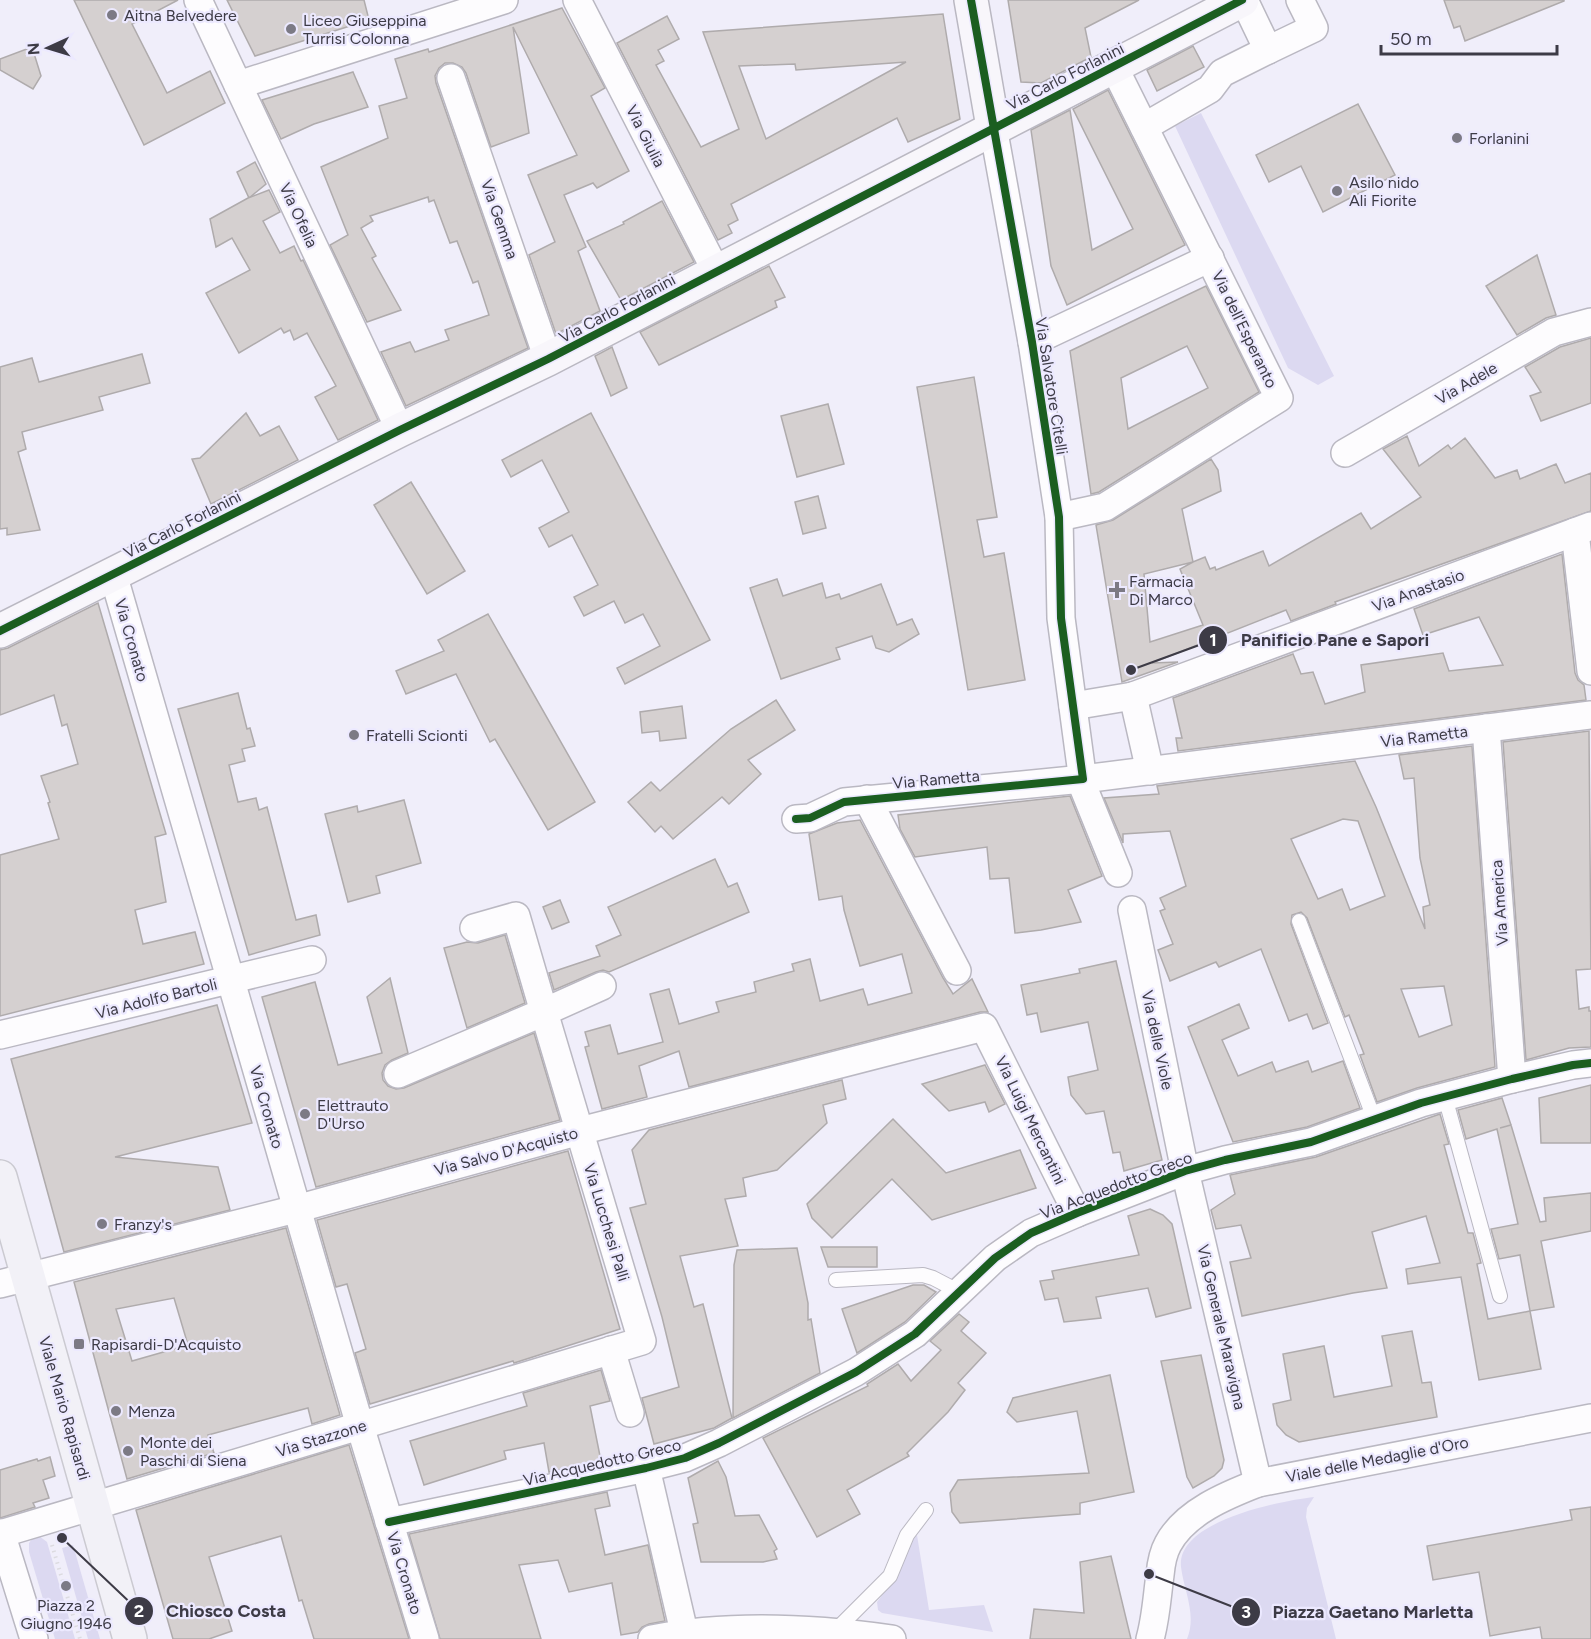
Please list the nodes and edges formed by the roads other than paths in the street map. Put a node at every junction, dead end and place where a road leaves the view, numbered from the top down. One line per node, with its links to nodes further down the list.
1 (198, 0): 10 (street, Via Ofelia)
2 (504, 0): 10 (street)
3 (577, 0): 14 (street, Via Giulia)
4 (971, 0): 11 (street, Via Salvatore Citelli)
5 (1243, 0): 7 (street); 8 (street, Via Carlo Forlanini)
6 (1300, 0): 7 (street)
7 (1268, 50): 12 (street)
8 (1114, 67): 11 (street, Via Carlo Forlanini); 12 (street, Via dell'Esperanto)
9 (451, 78): 17 (street, Via Gemma)
10 (238, 85): 18 (street, Via Ofelia)
11 (993, 127): 14 (street, Via Carlo Forlanini); 16 (street, Via Salvatore Citelli)
12 (1144, 127): 13 (street, Via dell'Esperanto)
13 (1210, 258): 16 (street); 20 (street, Via dell'Esperanto)
14 (716, 271): 17 (street, Via Carlo Forlanini)
15 (1591, 322): 19 (street, Via Adele)
16 (1032, 342): 20 (street, Via Salvatore Citelli)
17 (548, 359): 18 (street, Via Carlo Forlanini)
18 (400, 430): 22 (street, Via Carlo Forlanini)
19 (1345, 453)
20 (1059, 517): 26 (street, Via Salvatore Citelli)
21 (1583, 529): 24 (street); 25 (street, Via Anastasio)
22 (113, 574): 23 (street, Via Carlo Forlanini); 39 (street, Via Cronato)
23 (0, 631)
24 (1591, 671)
25 (1133, 696): 26 (street, Via Anastasio); 29 (street)
26 (1073, 706): 30 (street, Via Salvatore Citelli)
27 (1591, 715): 28 (street, Via Rametta)
28 (1486, 728): 29 (street, Via Rametta); 46 (street, Via America)
29 (1150, 771): 30 (street, Via Rametta)
30 (1083, 779): 31 (street, Via Rametta); 33 (street)
31 (867, 800): 32 (street, Via Rametta); 38 (street)
32 (796, 819)
33 (1118, 873)
34 (1132, 910): 50 (street, Via delle Viole)
35 (1299, 921): 48 (lane)
36 (474, 928): 41 (street, Via Lucchesi Palli)
37 (312, 960): 39 (street, Via Adolfo Bartoli)
38 (957, 971)
39 (229, 980): 43 (street, Via Adolfo Bartoli); 52 (street, Via Cronato)
40 (602, 986): 41 (street)
41 (544, 1012): 45 (street); 49 (street, Via Lucchesi Palli)
42 (984, 1027): 49 (street, Via Salvo D'Acquisto); 53 (street, Via Luigi Mercantini)
43 (0, 1035)
44 (1591, 1064): 46 (street, Via Acquedotto Greco)
45 (398, 1074)
46 (1512, 1079): 47 (street, Via Acquedotto Greco)
47 (1445, 1097): 48 (street, Via Acquedotto Greco); 57 (lane)
48 (1374, 1121): 50 (street, Via Acquedotto Greco)
49 (580, 1131): 52 (street, Via Salvo D'Acquisto); 58 (street, Via Lucchesi Palli)
50 (1185, 1171): 53 (street, Via Acquedotto Greco); 64 (street, Via Generale Maravigna)
51 (0, 1178): 54 (main road, Viale Mario Rapisardi)
52 (296, 1209): 54 (street, Via Salvo D'Acquisto); 62 (street, Via Cronato)
53 (1077, 1213): 56 (street, Via Acquedotto Greco)
54 (14, 1280): 65 (main road, Viale Mario Rapisardi)
55 (836, 1280): 56 (lane)
56 (960, 1292): 63 (street, Via Acquedotto Greco)
57 (1500, 1296)
58 (642, 1341): 59 (street, Via Stazzone)
59 (611, 1350): 60 (street); 62 (street, Via Stazzone)
60 (630, 1413)
61 (1591, 1418): 64 (street, Viale delle Medaglie d'Oro)
62 (360, 1426): 65 (street, Via Stazzone); 67 (street, Via Cronato)
63 (646, 1468): 67 (street, Via Acquedotto Greco); 70 (street)
64 (1258, 1483): 76 (street, Viale delle Medaglie d'Oro)
65 (93, 1507): 68 (street, Via Stazzone); 72 (main road, Viale Mario Rapisardi)
66 (926, 1510): 69 (lane)
67 (389, 1521): 73 (street, Via Cronato)
68 (0, 1534): 71 (street)
69 (835, 1631): 70 (street); 75 (street)
70 (684, 1632): 74 (street)
71 (34, 1639)
72 (130, 1639)
73 (425, 1639)
74 (652, 1639)
75 (892, 1639)
76 (1150, 1639)

